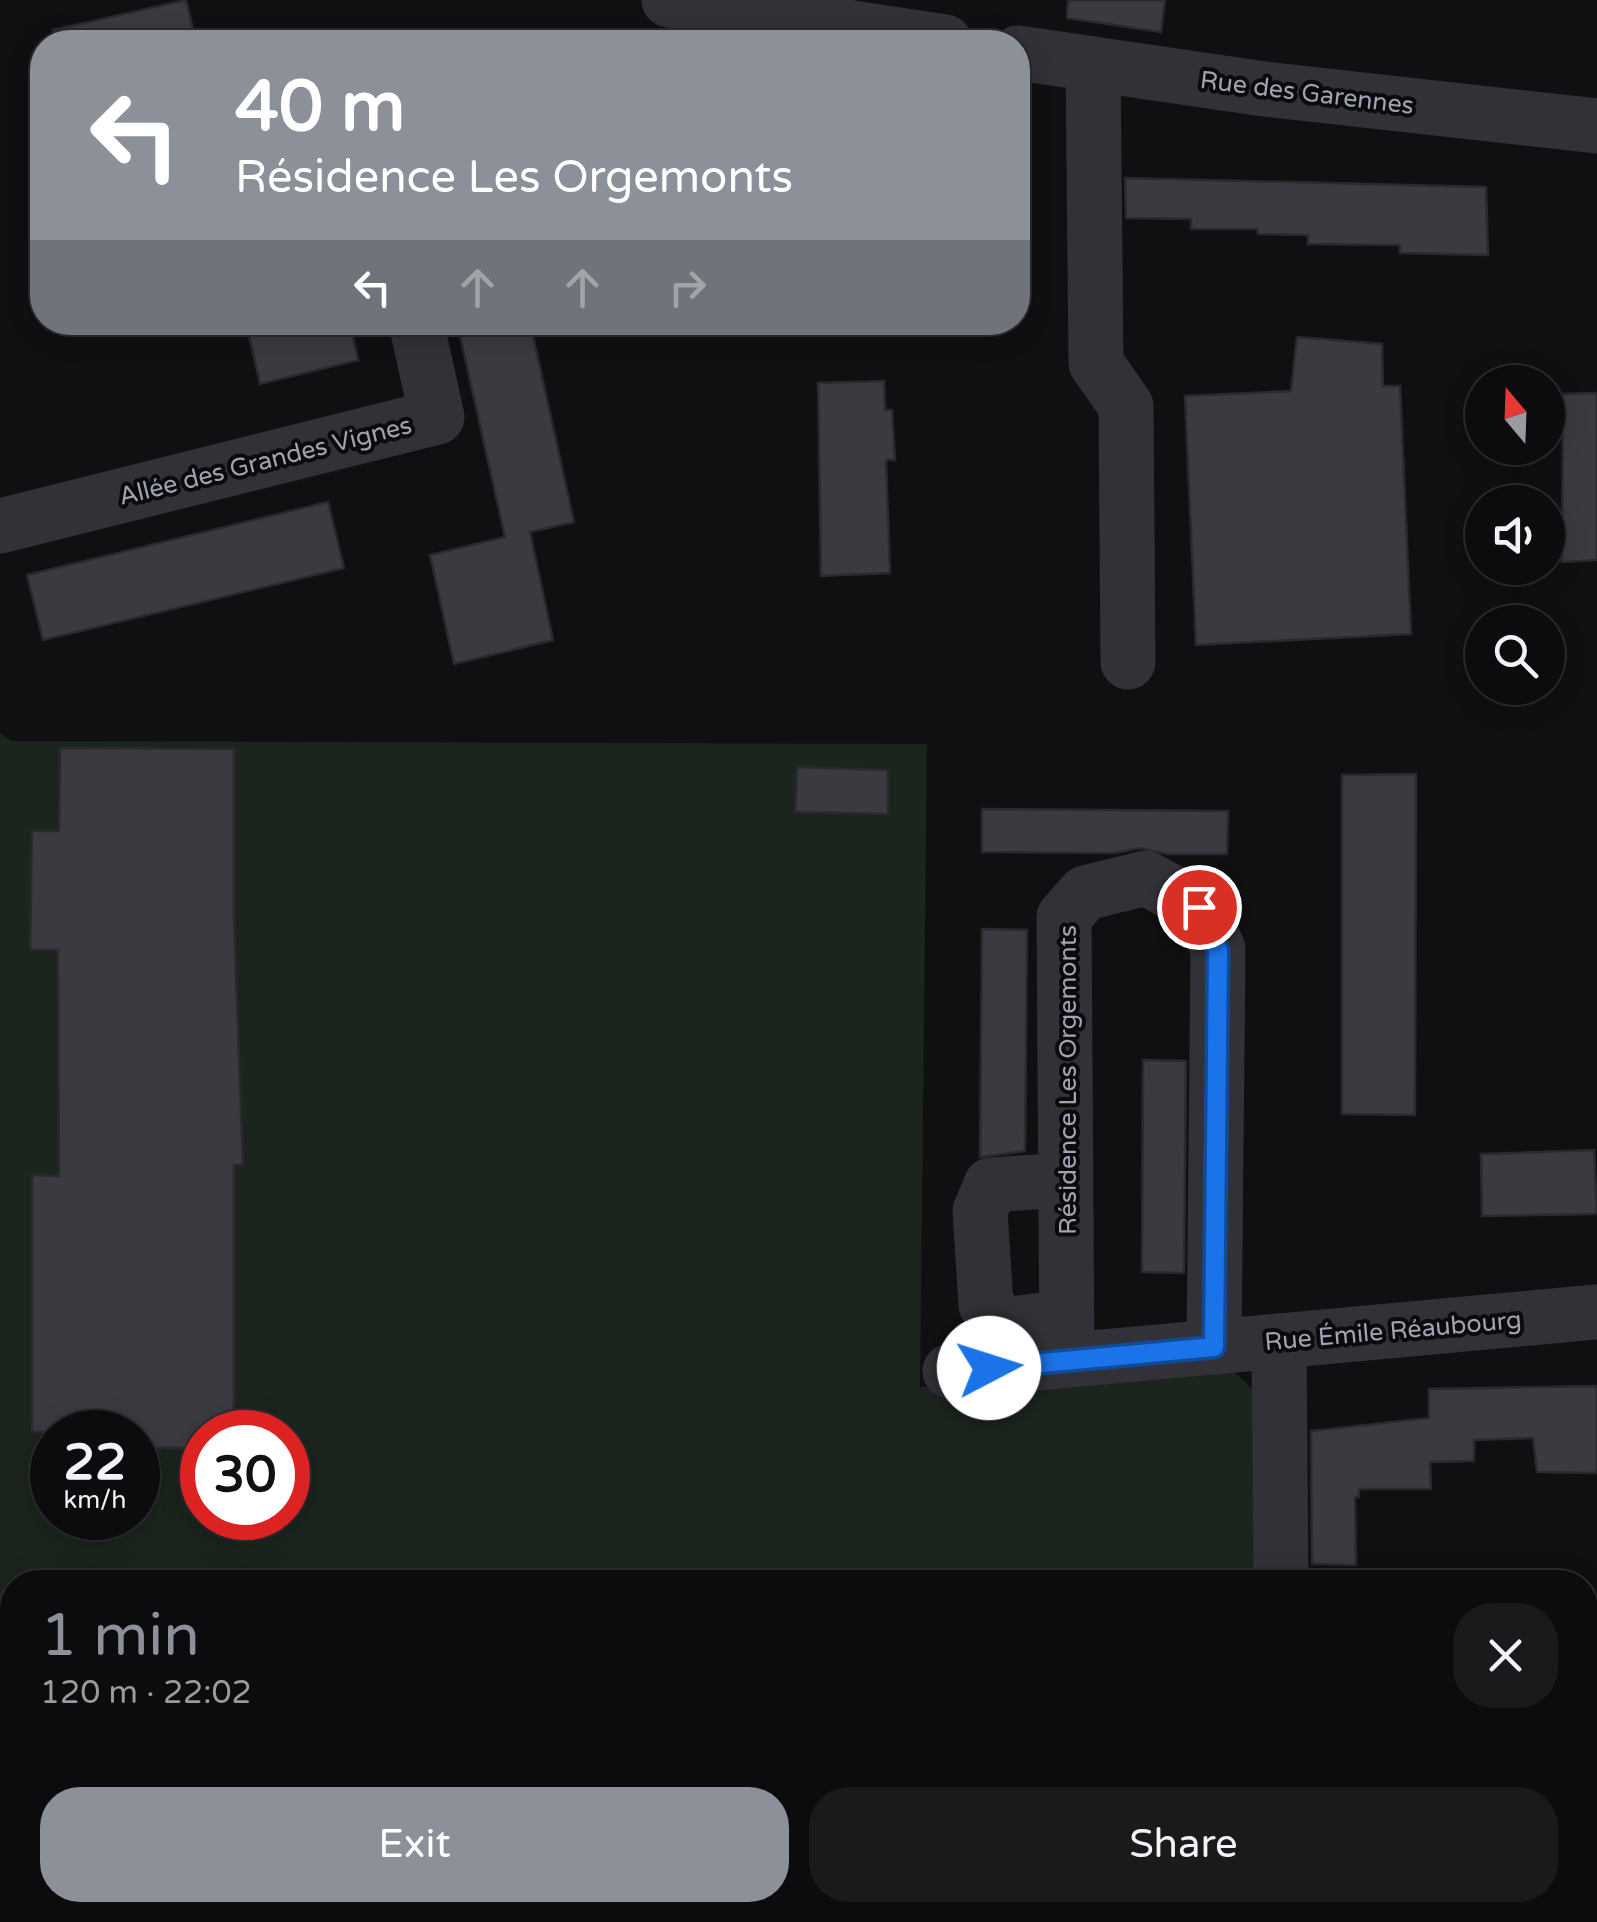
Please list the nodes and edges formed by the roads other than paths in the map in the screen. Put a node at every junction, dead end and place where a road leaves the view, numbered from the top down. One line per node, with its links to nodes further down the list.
1 (669, 0): 2 (street)
2 (829, 12): 3 (street)
3 (899, 30)
4 (1030, 55): 5 (street, Rue des Garennes)
5 (1093, 64): 6 (street, Rue des Garennes); 9 (street)
6 (1597, 126)
7 (419, 335): 8 (street, Allée des Grandes Vignes)
8 (0, 526)
9 (1128, 662)
10 (1066, 1180): 12 (street, Résidence Les Orgemonts); 12 (street); 14 (street, Résidence Les Orgemonts)
11 (1597, 1312): 13 (street, Rue Émile Réaubourg)
12 (1066, 1339): 14 (street, Rue Émile Réaubourg); 15 (street, Rue Émile Réaubourg)
13 (1280, 1341): 14 (street, Rue Émile Réaubourg); 16 (street)
14 (1214, 1347)
15 (950, 1371)
16 (1280, 1570)

